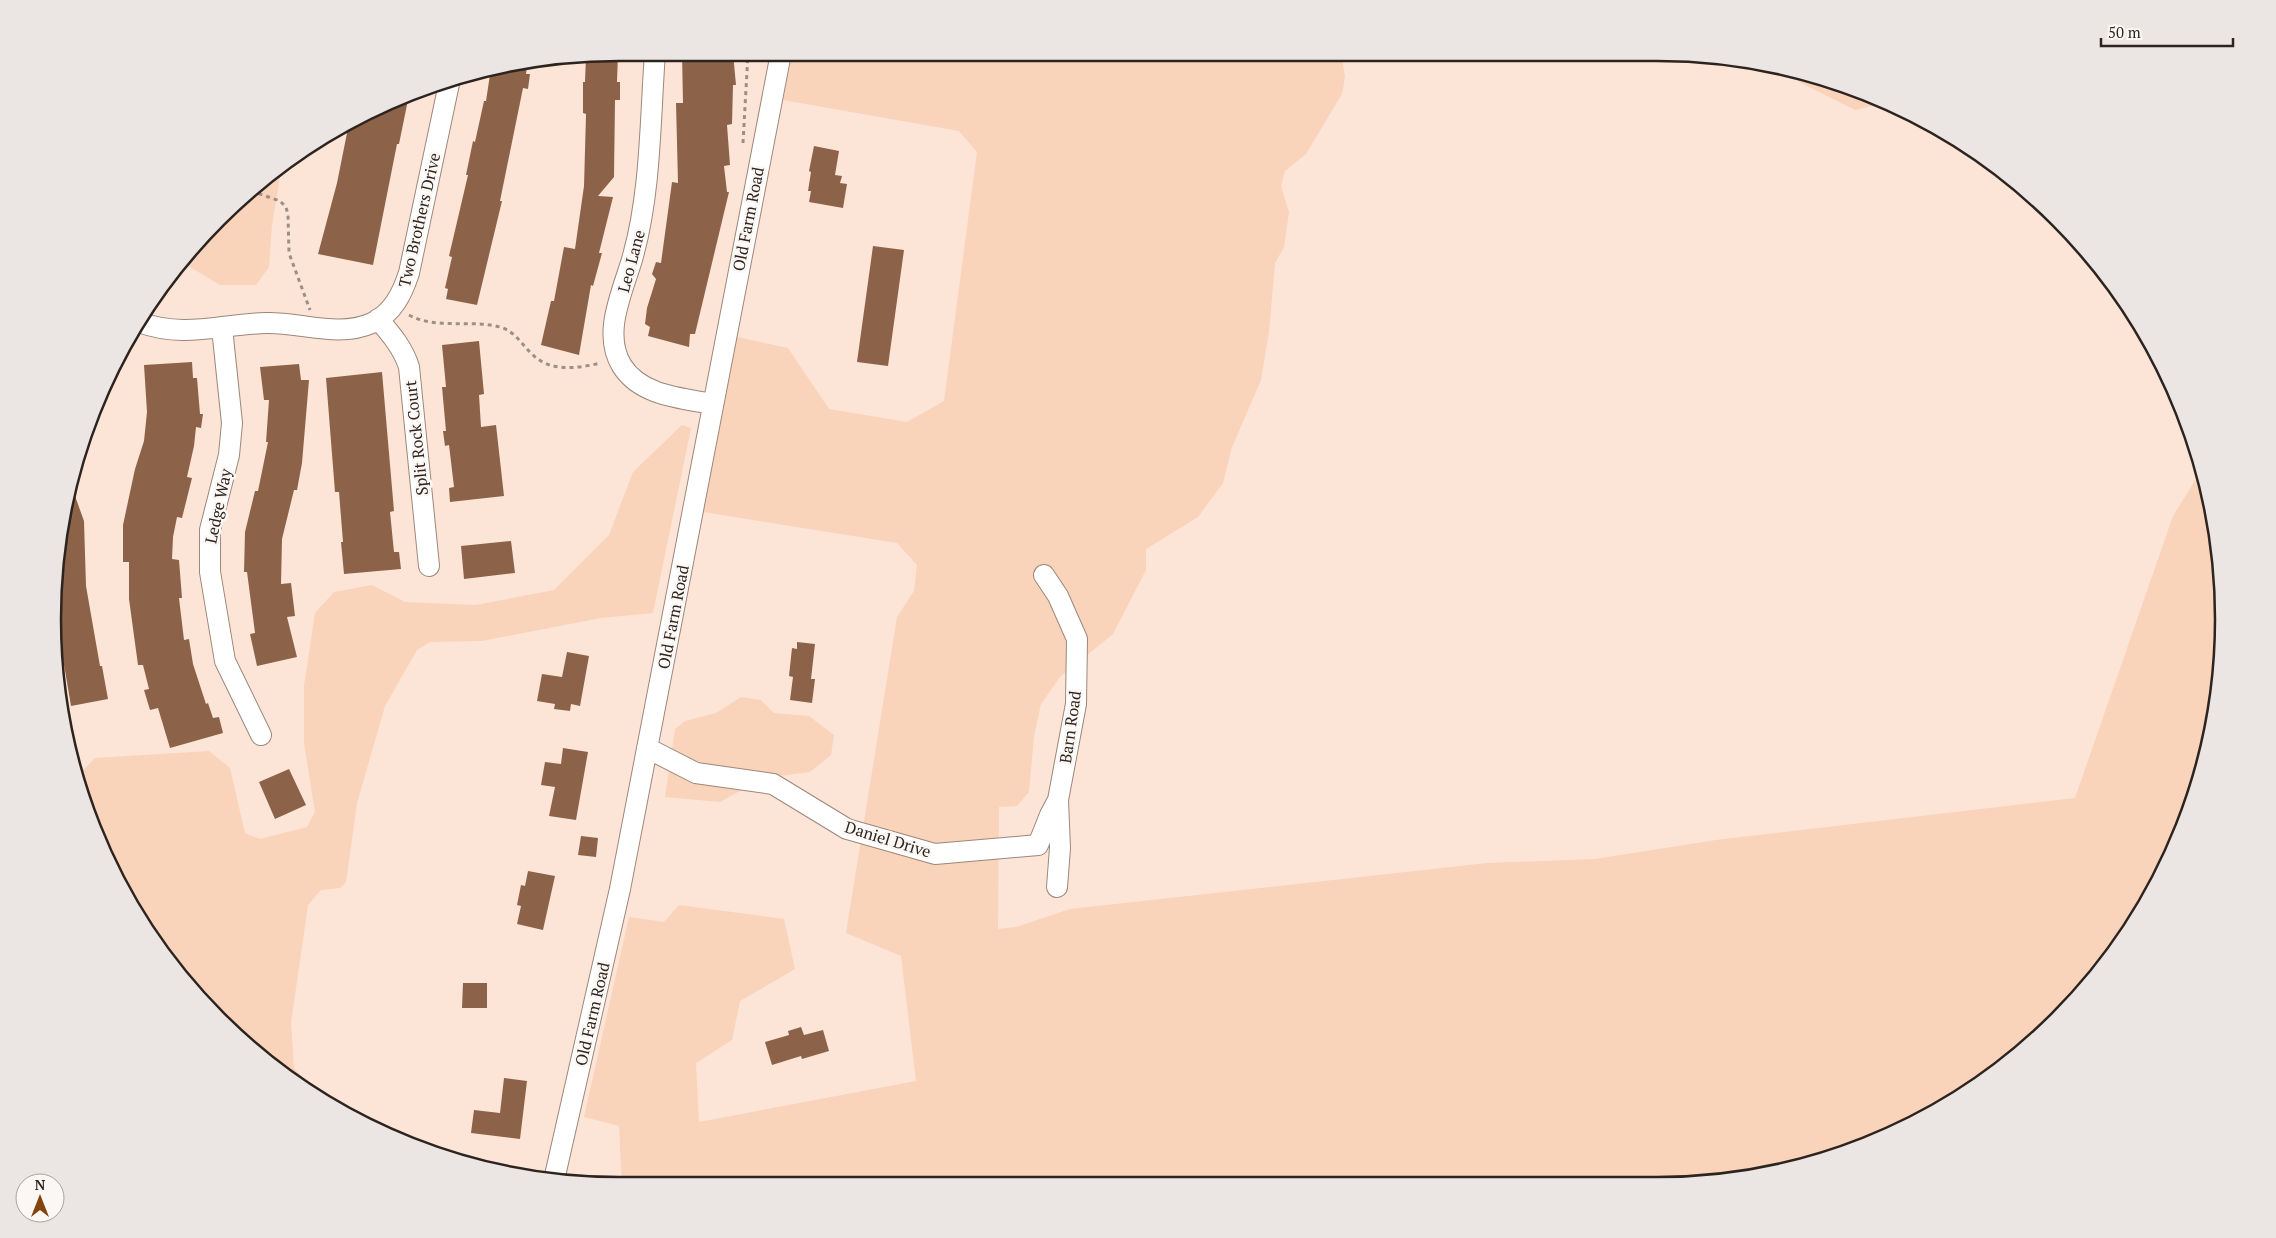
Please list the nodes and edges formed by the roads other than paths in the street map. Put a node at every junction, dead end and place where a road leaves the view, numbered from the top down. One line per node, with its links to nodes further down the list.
1 (654, 61): 7 (street, Leo Lane)
2 (779, 61): 7 (street, Old Farm Road)
3 (448, 88): 4 (street, Two Brothers Drive)
4 (378, 319): 6 (street, Two Brothers Drive); 8 (street, Split Rock Court)
5 (146, 324): 6 (street, Two Brothers Drive)
6 (222, 328): 10 (street, Ledge Way)
7 (713, 404): 11 (street, Old Farm Road)
8 (429, 566)
9 (1044, 575): 12 (street, Barn Road)
10 (262, 736)
11 (647, 748): 12 (street, Daniel Drive); 14 (street, Old Farm Road)
12 (1058, 800): 13 (street, Barn Road)
13 (1057, 887)
14 (556, 1173)

